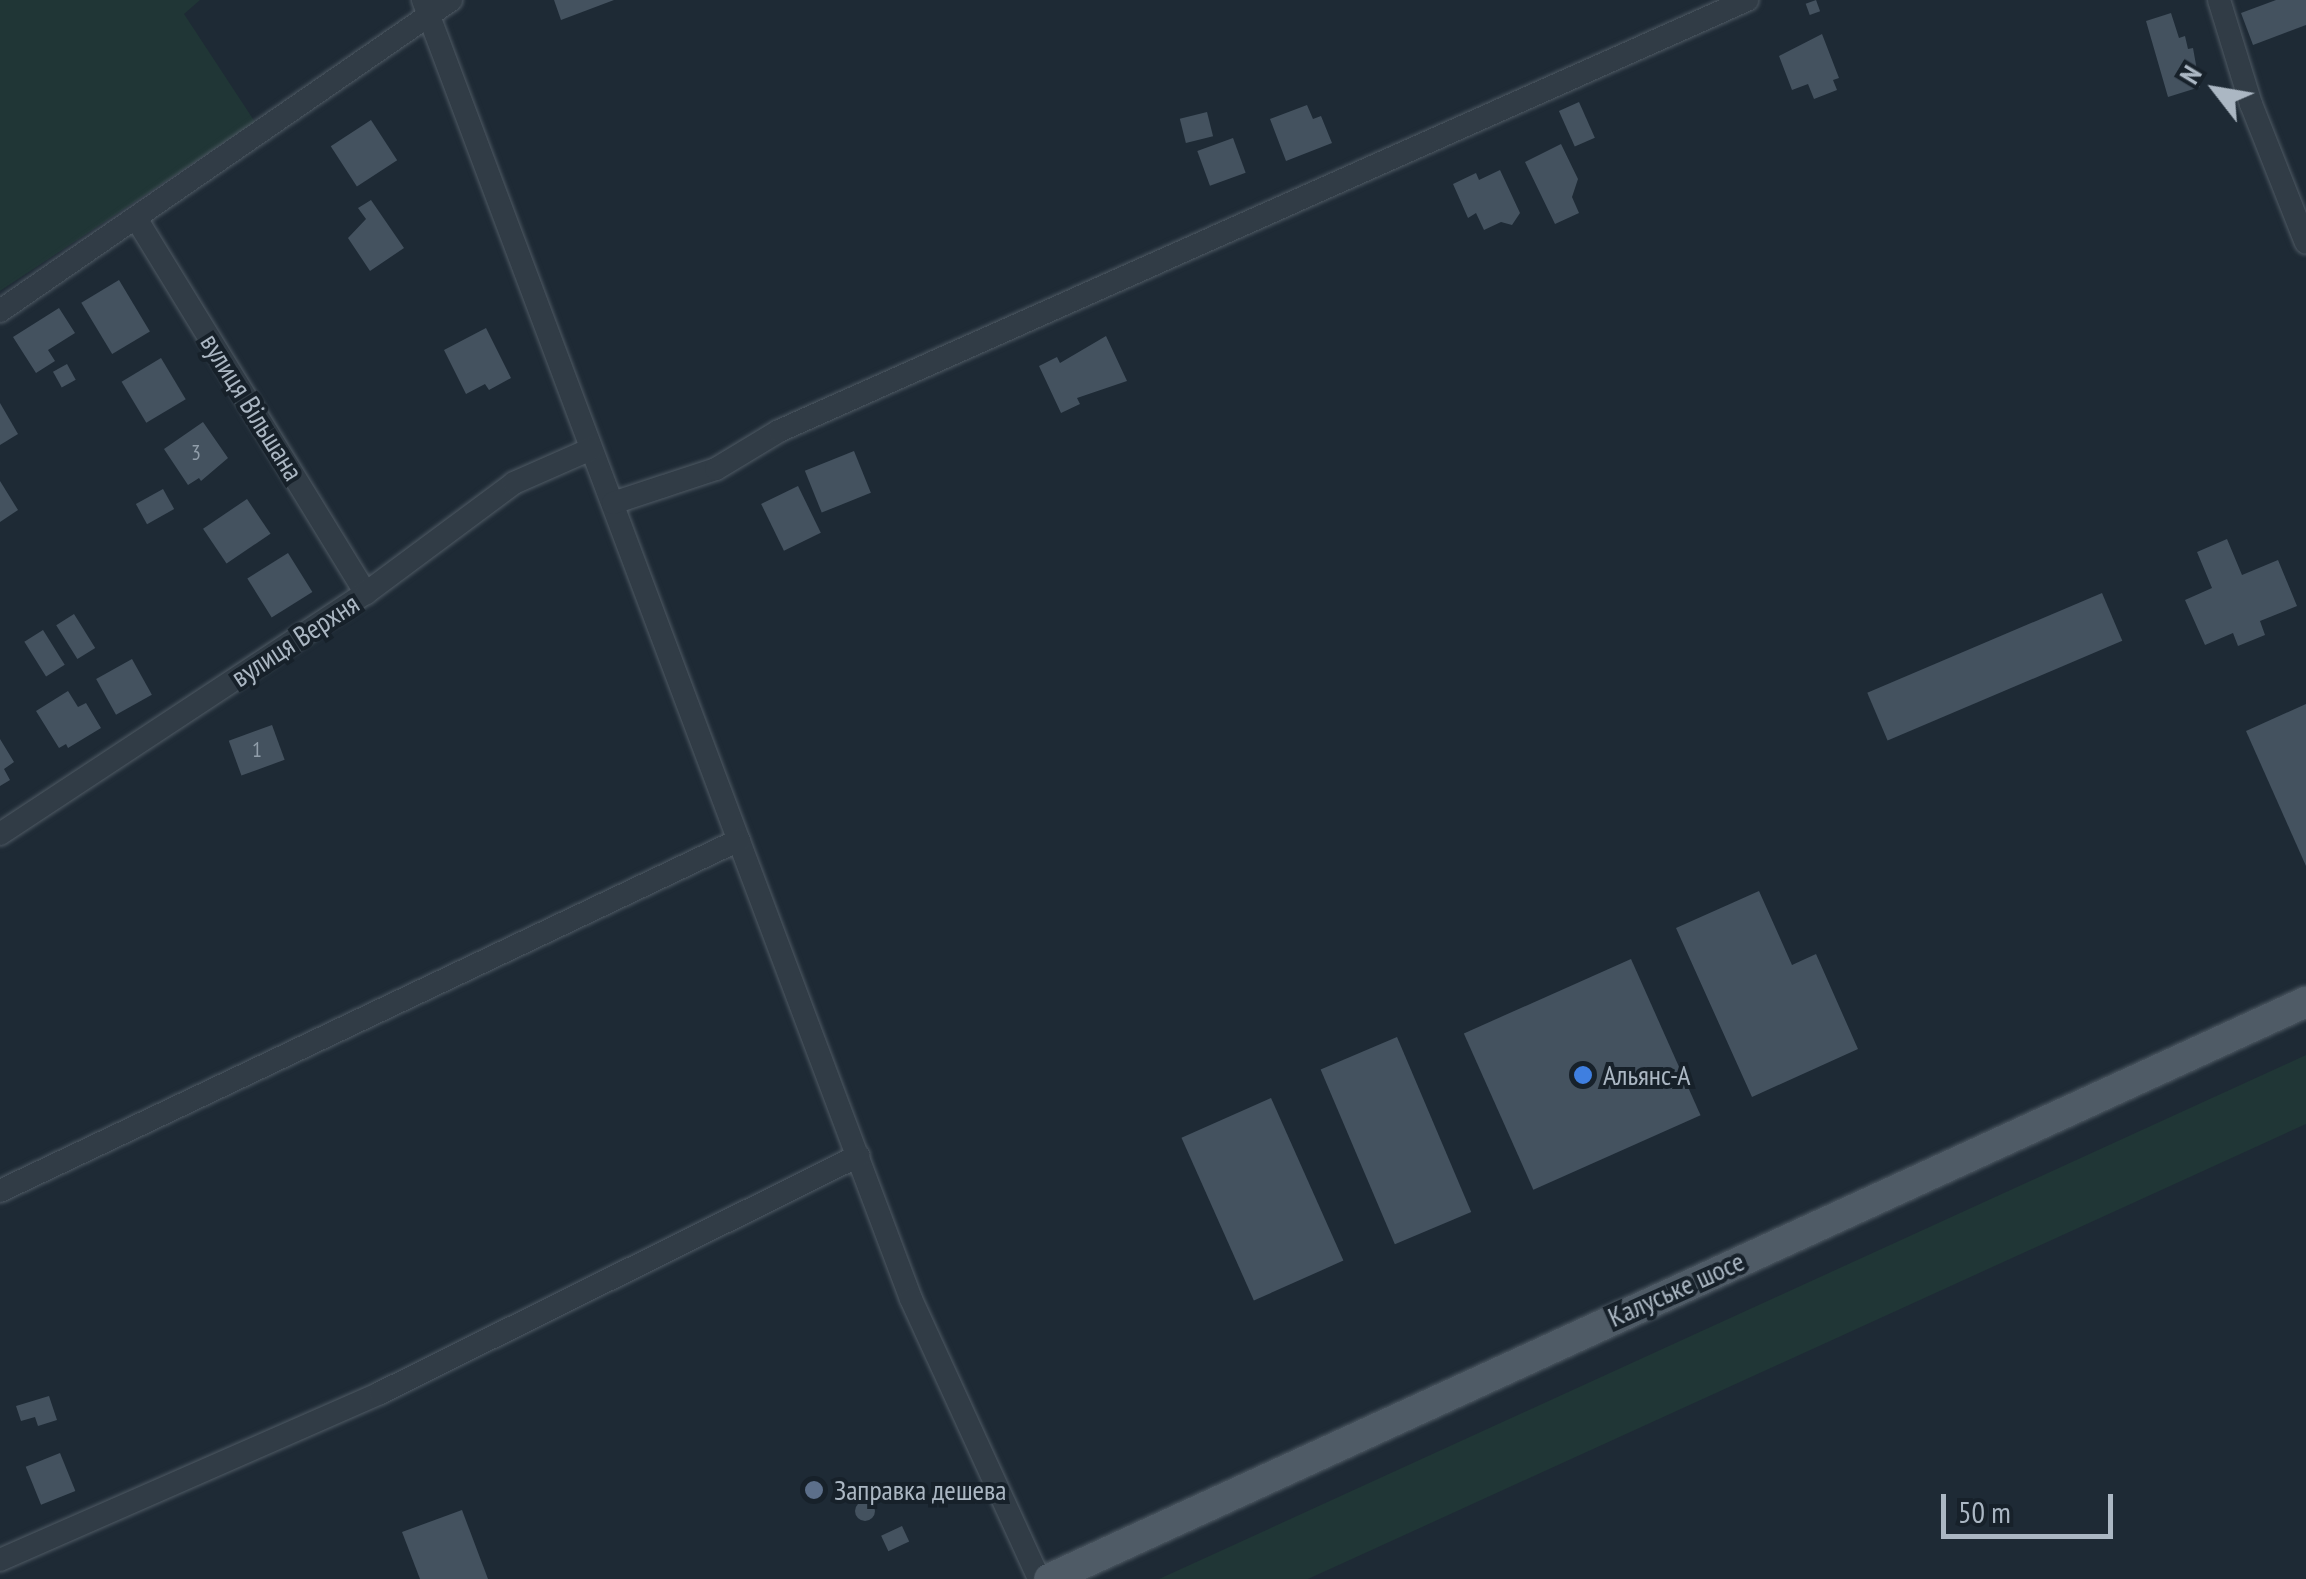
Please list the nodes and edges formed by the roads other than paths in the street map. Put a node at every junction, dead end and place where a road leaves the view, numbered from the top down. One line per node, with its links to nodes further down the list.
1 (451, 0): 4 (street)
2 (2218, 0): 6 (street)
3 (1733, 3): 9 (street)
4 (426, 8): 5 (street); 8 (street)
5 (137, 220): 7 (street); 10 (street, вулиця Вільшана)
6 (2306, 243)
7 (0, 311)
8 (592, 449): 9 (street); 10 (street, вулиця Верхня)
9 (612, 503): 12 (street)
10 (366, 593): 11 (street, вулиця Верхня)
11 (0, 834)
12 (739, 840): 14 (street); 15 (street)
13 (2306, 1002): 18 (main road, Калуське шосе)
14 (858, 1156): 16 (street); 17 (street)
15 (0, 1192)
16 (0, 1560)
17 (1039, 1579)
18 (1049, 1579)

